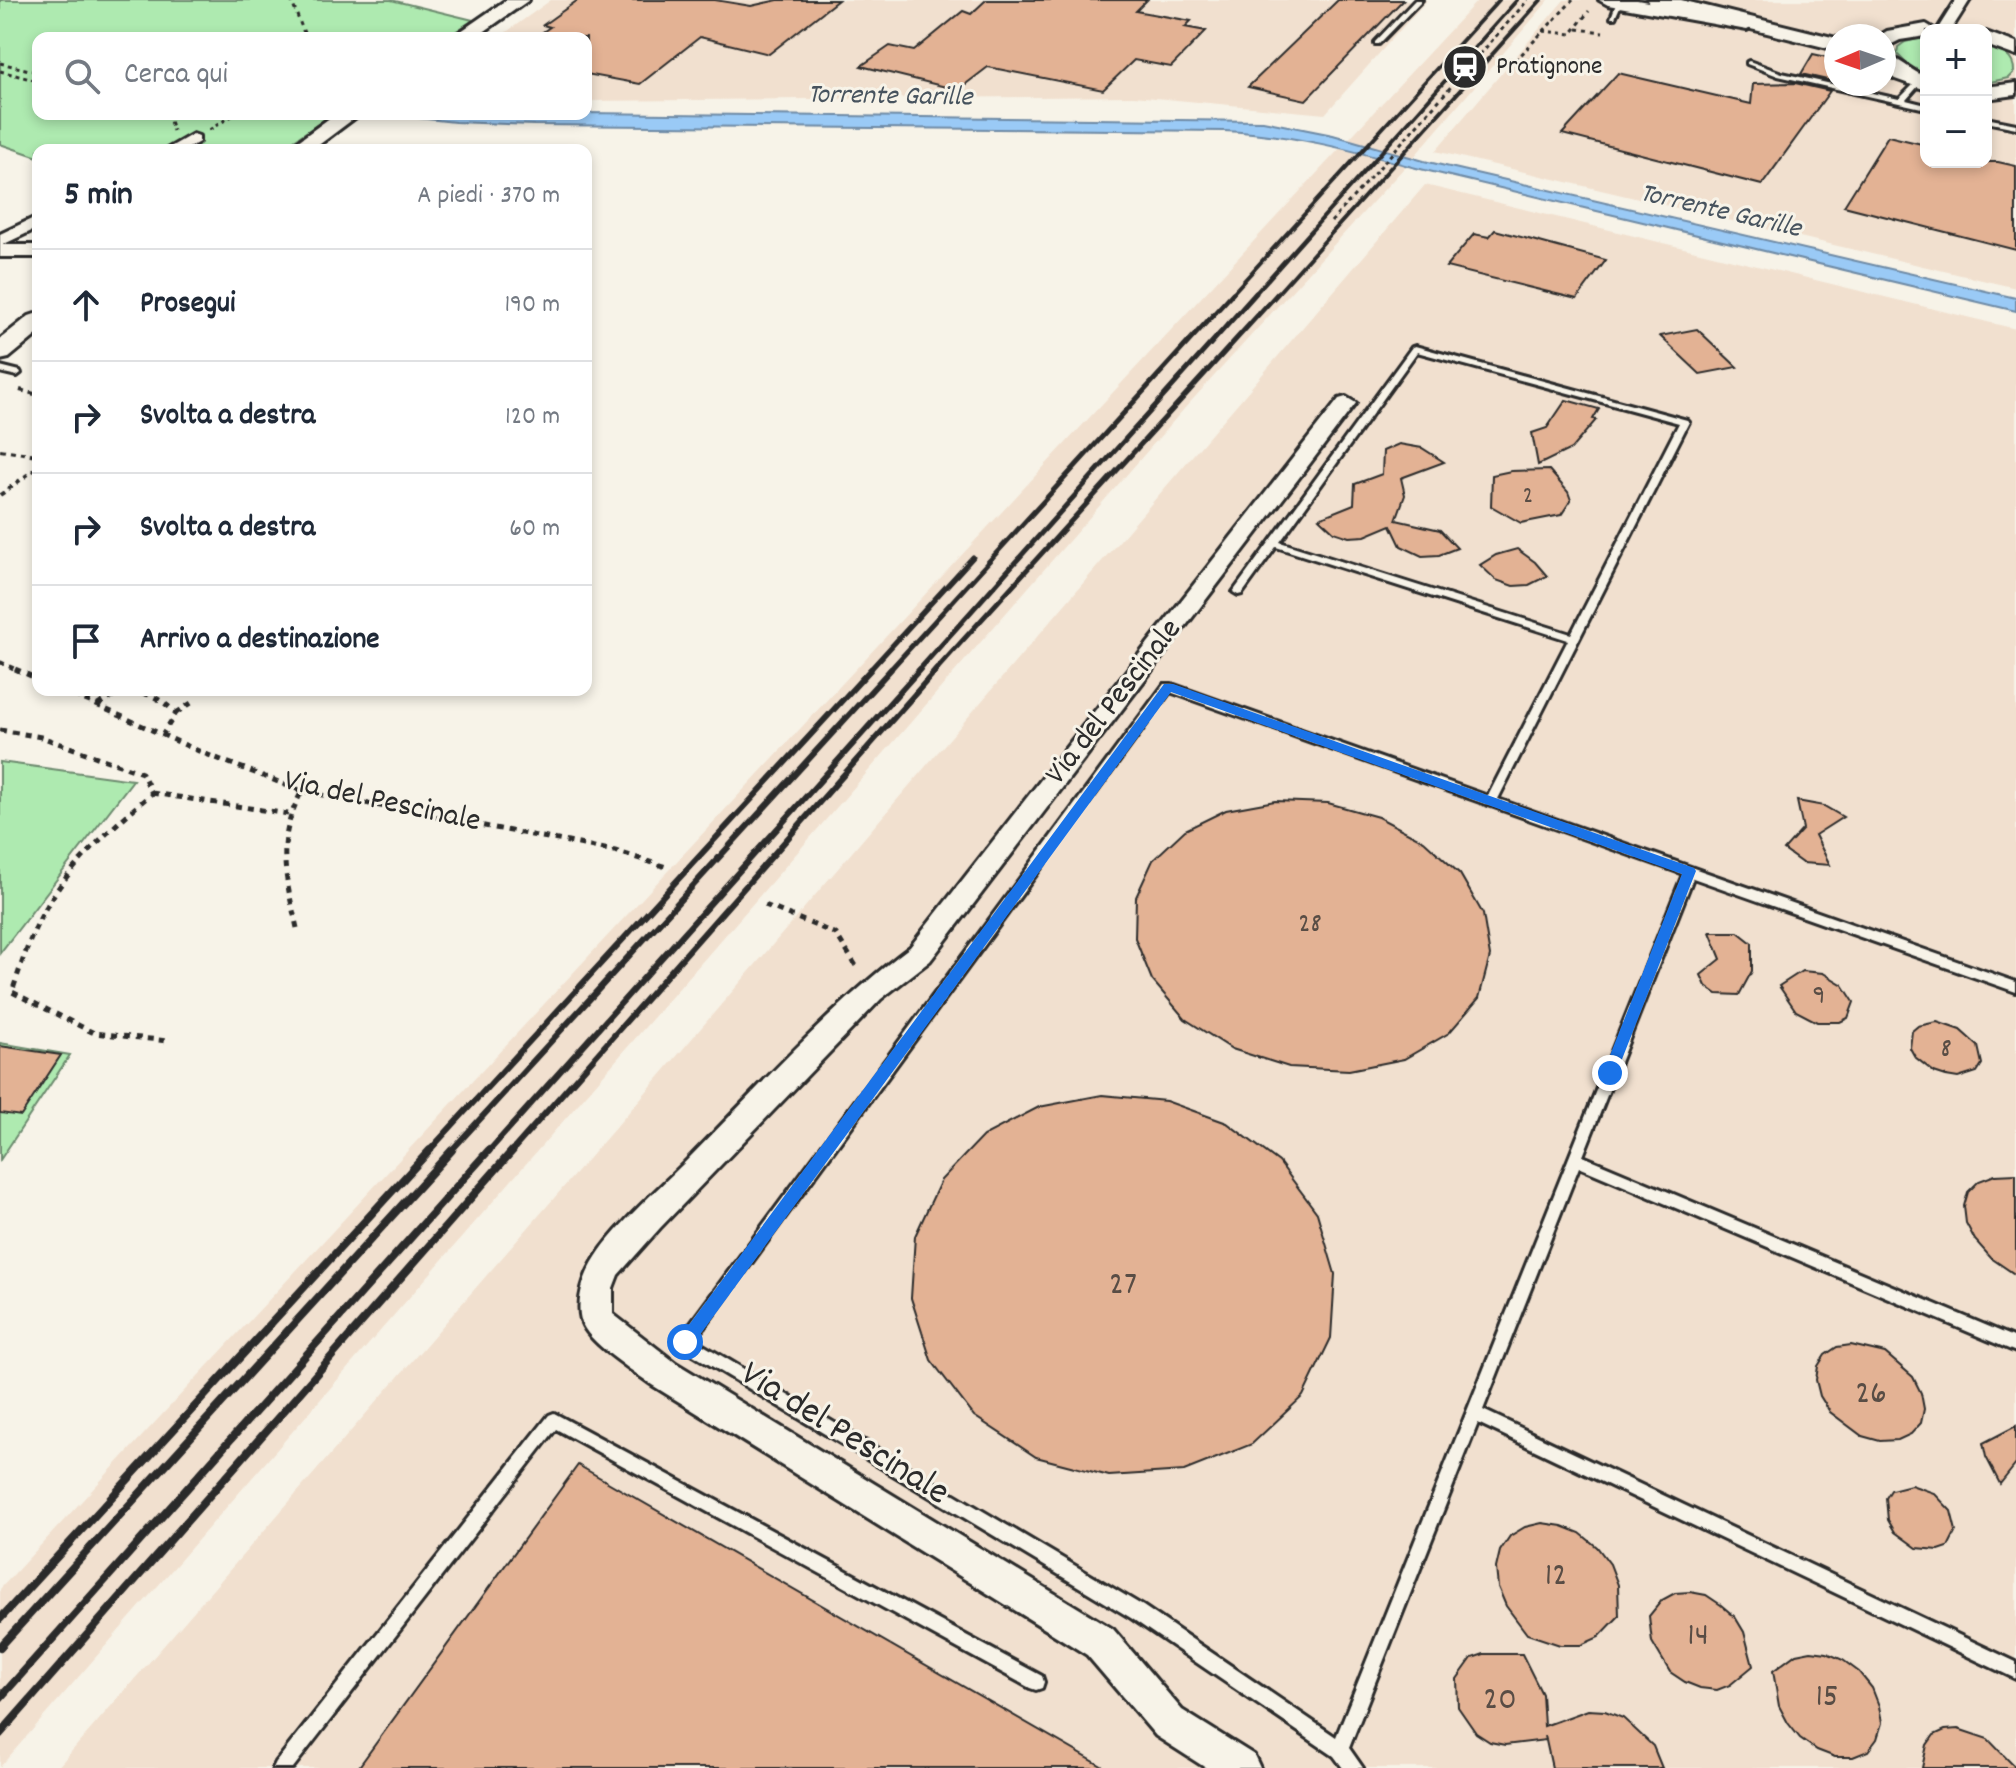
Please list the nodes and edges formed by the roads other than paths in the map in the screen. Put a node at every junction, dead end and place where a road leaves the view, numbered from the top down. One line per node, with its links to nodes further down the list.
1 (1419, 0): 15 (lane)
2 (1657, 0): 8 (main road)
3 (1680, 0): 9 (main road)
4 (1963, 0): 7 (street)
5 (511, 4): 11 (main road)
6 (1609, 6): 8 (street)
7 (1948, 24)
8 (1759, 27): 14 (main road)
9 (1824, 30)
10 (1920, 31): 12 (main road)
11 (470, 32)
12 (1896, 36)
13 (1992, 40): 16 (main road)
14 (1824, 41)
15 (1377, 43)
16 (2016, 50)
17 (1749, 63): 23 (lane)
18 (1896, 70): 19 (main road)
19 (1920, 82)
20 (1920, 85): 23 (lane)
21 (2016, 89): 22 (main road)
22 (1992, 92)
23 (1901, 101): 24 (lane)
24 (1920, 106)
25 (341, 120): 30 (main road)
26 (1992, 121): 27 (lane)
27 (2016, 126)
28 (193, 139): 29 (street)
29 (184, 144)
30 (306, 144)
31 (32, 225): 32 (street)
32 (1, 248): 33 (street); 34 (street)
33 (32, 251)
34 (32, 261)
35 (32, 327): 36 (main road)
36 (17, 341)
37 (0, 369): 38 (lane)
38 (17, 373)
39 (1346, 403): 53 (street, Via del Pescinale)
40 (1274, 543): 41 (lane); 42 (lane); 42 (lane)
41 (1238, 592)
42 (1573, 638): 43 (lane)
43 (1491, 801): 44 (lane); 51 (lane)
44 (1690, 871): 45 (lane); 46 (lane)
45 (2016, 987)
46 (1575, 1159): 47 (lane); 48 (lane)
47 (2016, 1345)
48 (1474, 1414): 49 (lane); 51 (lane)
49 (2016, 1671)
50 (1036, 1682): 52 (lane)
51 (1340, 1750): 54 (lane)
52 (282, 1768)
53 (1241, 1768)
54 (1354, 1768)

